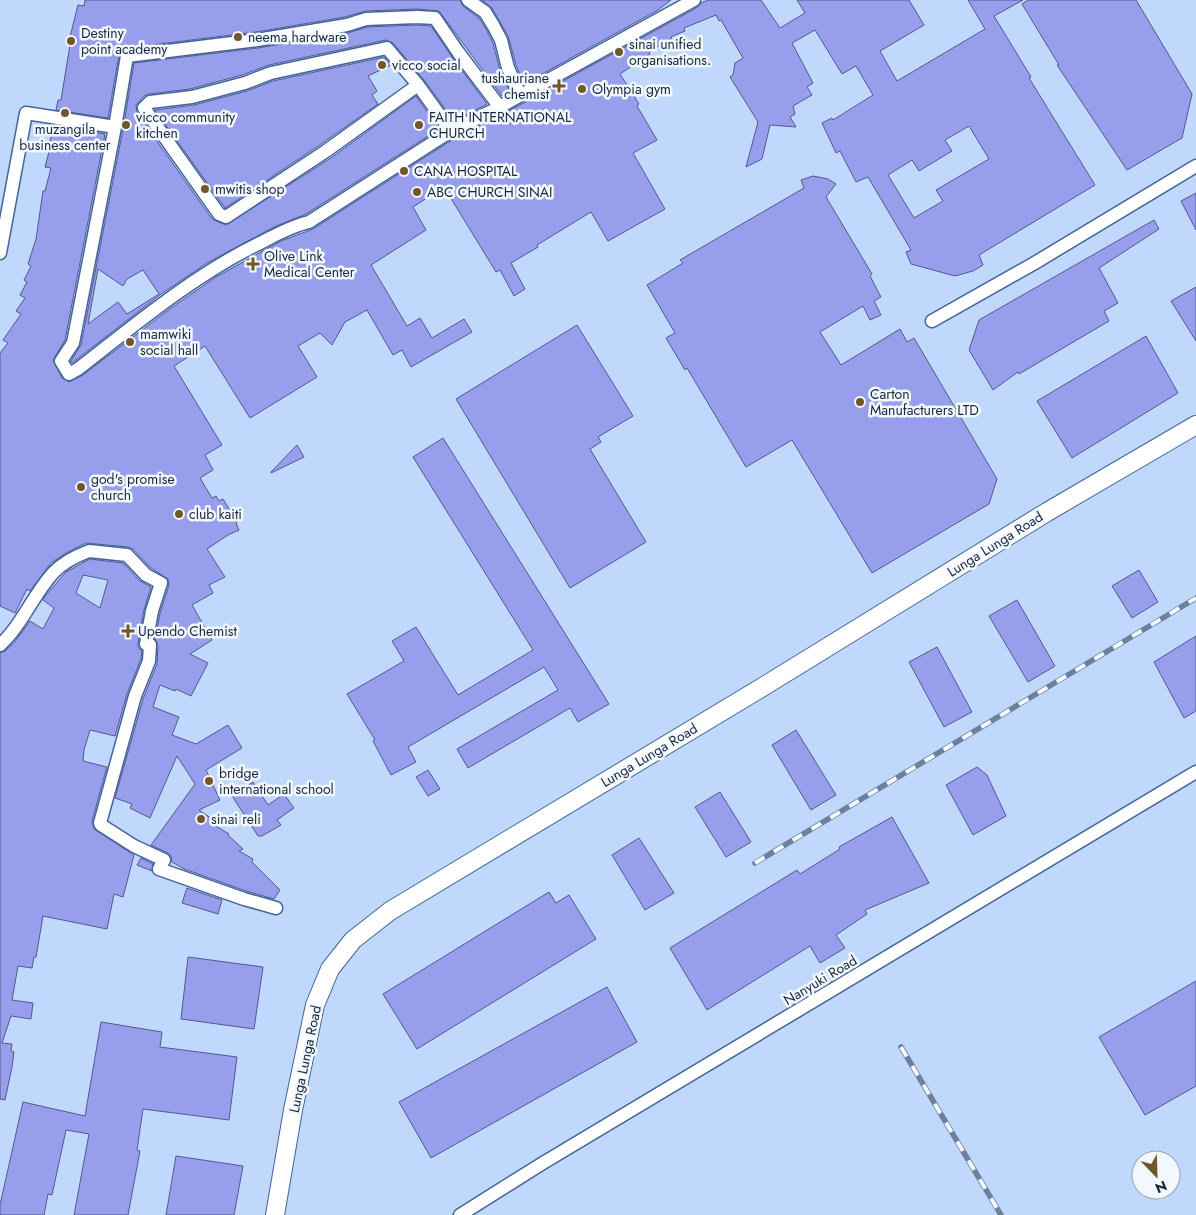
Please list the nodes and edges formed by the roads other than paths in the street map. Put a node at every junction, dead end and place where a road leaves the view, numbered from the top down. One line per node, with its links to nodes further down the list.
1 (468, 0): 4 (street)
2 (694, 0): 4 (street)
3 (418, 85): 3 (street); 7 (street)
4 (520, 95): 5 (street)
5 (499, 106): 6 (street); 7 (street)
6 (115, 127): 7 (street); 9 (street)
7 (450, 130)
8 (1196, 166): 10 (street)
9 (0, 253)
10 (932, 321)
11 (1196, 425): 15 (main road, Lunga Lunga Road)
12 (0, 644): 14 (street)
13 (1196, 772): 16 (street, Nanyuki Road)
14 (276, 908)
15 (275, 1215)
16 (460, 1215)

